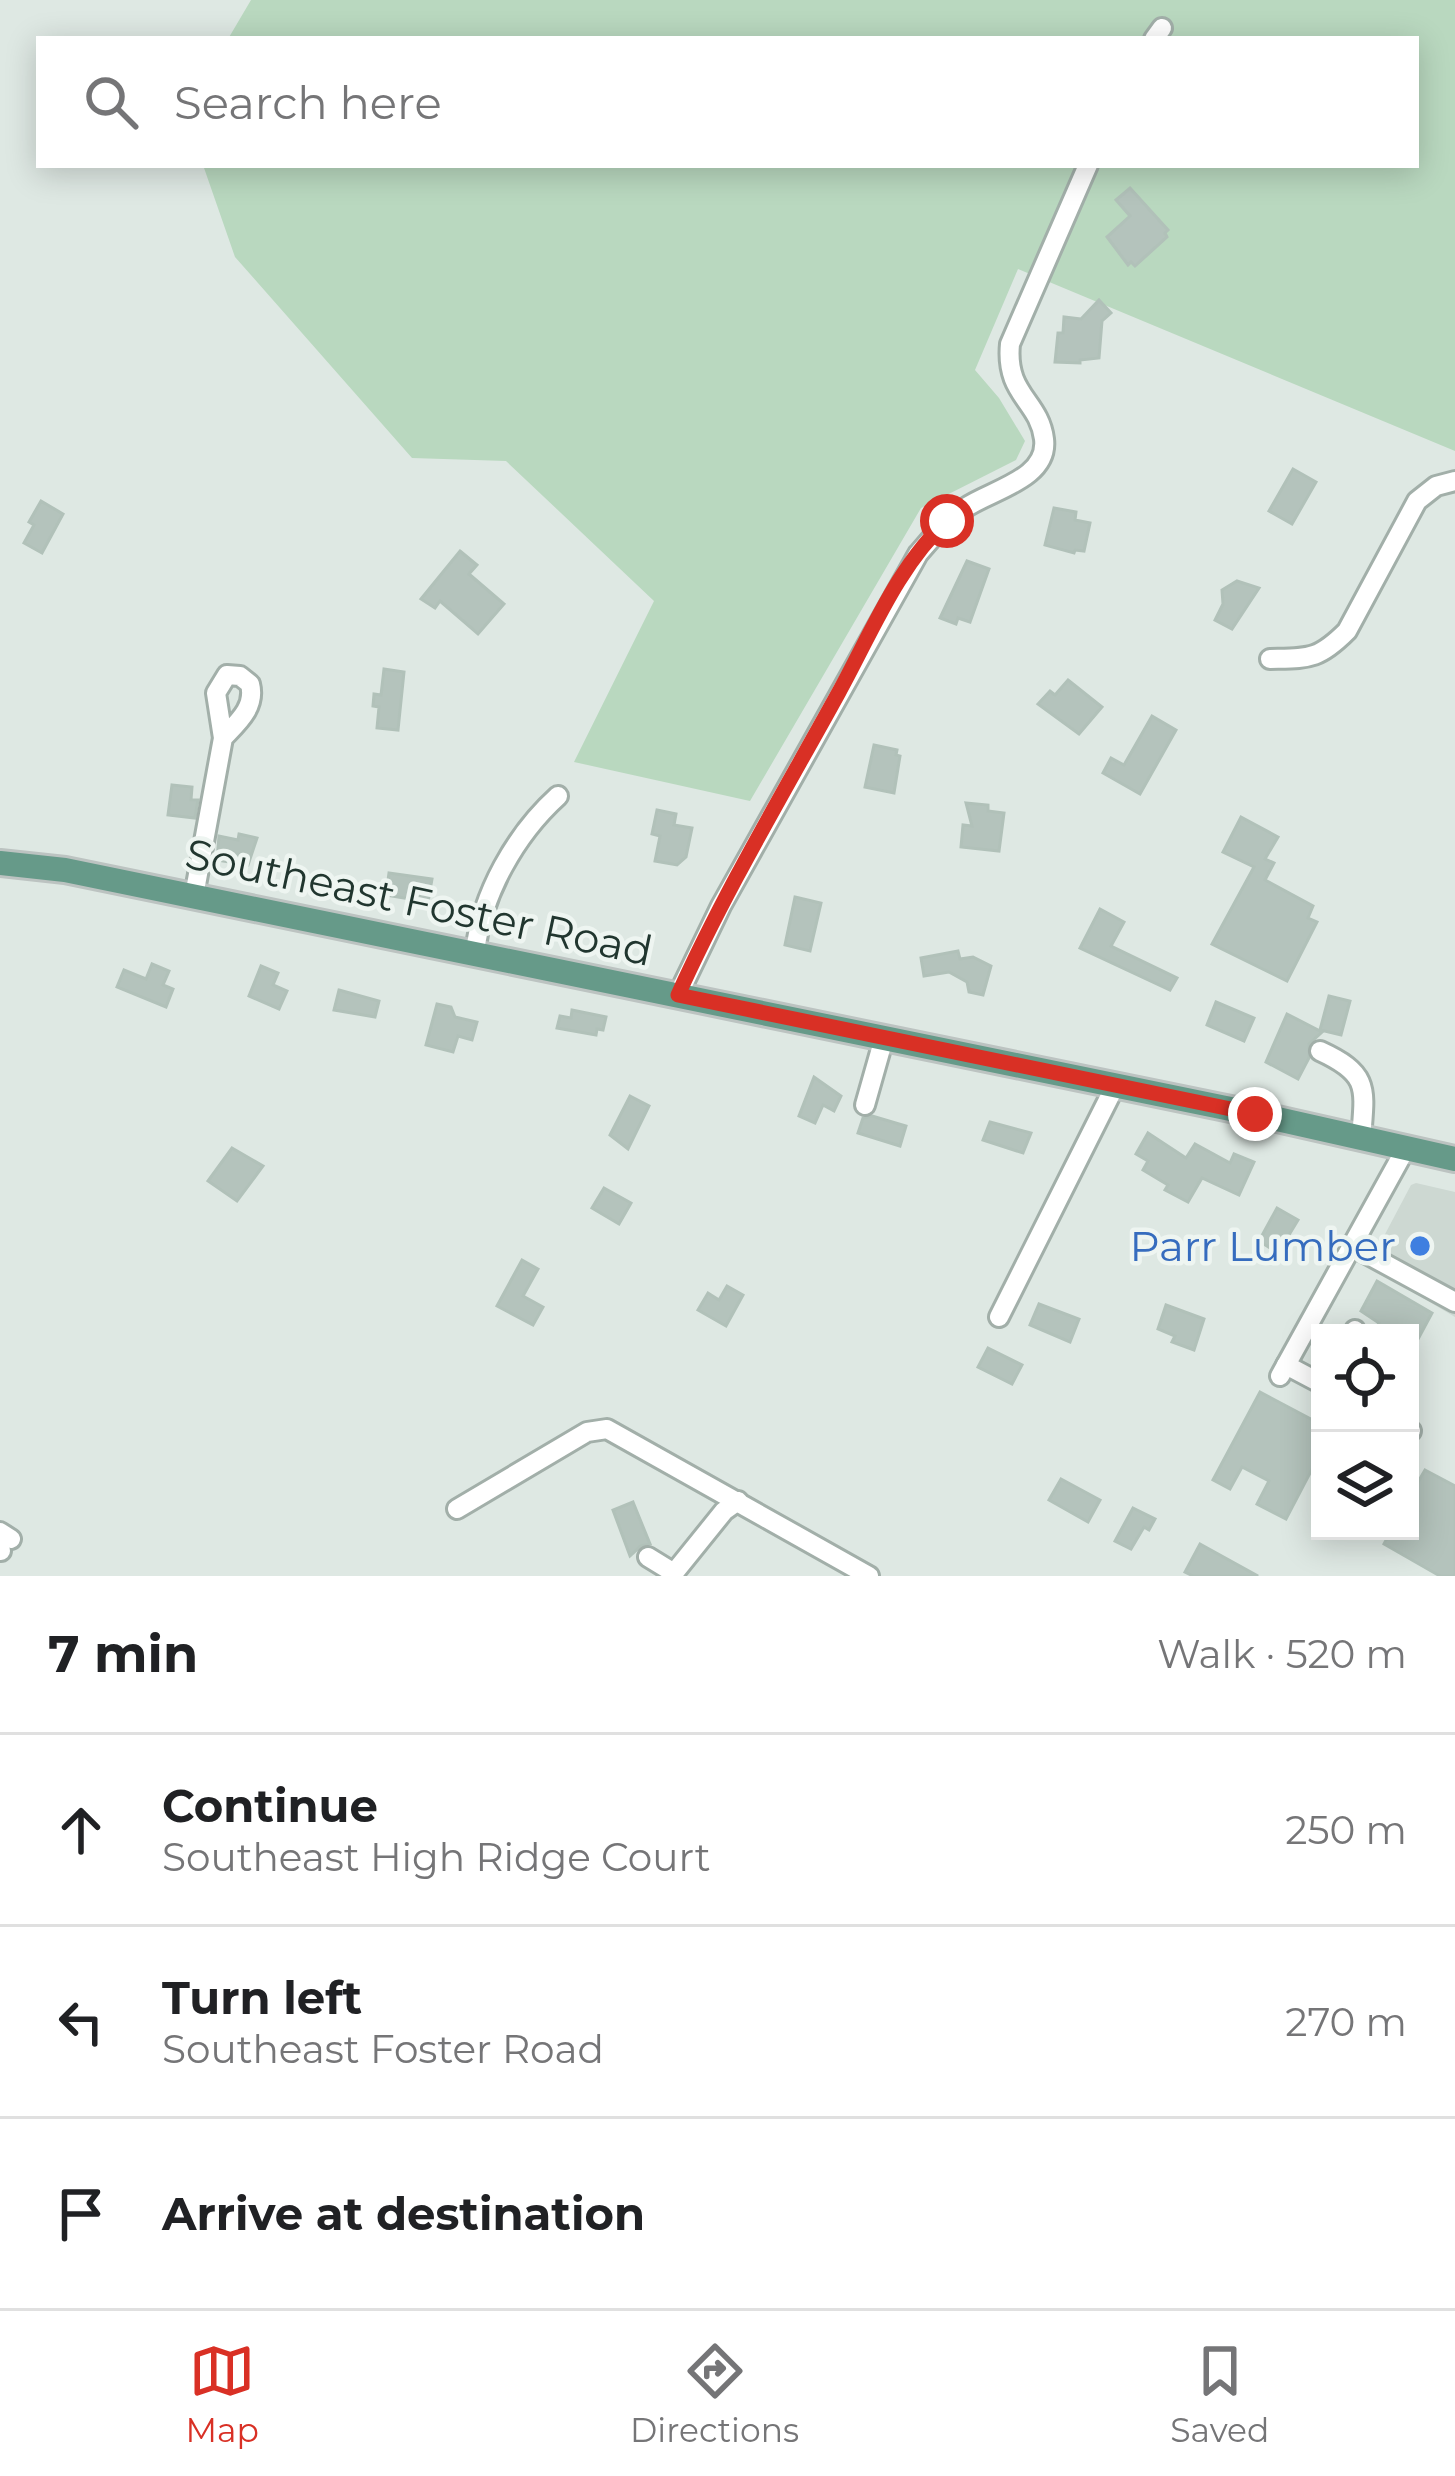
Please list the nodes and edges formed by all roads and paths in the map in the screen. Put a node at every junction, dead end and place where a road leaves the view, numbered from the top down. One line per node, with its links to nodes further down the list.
1 (1087, 168): 9 (street)
2 (1455, 481): 3 (street)
3 (1270, 659)
4 (223, 738): 7 (street)
5 (558, 796): 8 (street)
6 (0, 863): 7 (main road, Southeast Foster Road)
7 (194, 896): 8 (main road, Southeast Foster Road)
8 (475, 952): 9 (main road, Southeast Foster Road)
9 (678, 995): 10 (main road, Southeast Foster Road)
10 (884, 1037): 12 (main road, Southeast Foster Road); 13 (street)
11 (1320, 1051): 14 (street)
12 (1115, 1085): 14 (main road, Southeast Foster Road); 19 (street)
13 (865, 1105)
14 (1361, 1138): 15 (main road, Southeast Foster Road)
15 (1406, 1148): 16 (main road, Southeast Foster Road); 17 (street)
16 (1455, 1159)
17 (1352, 1246): 18 (street); 20 (street)
18 (1455, 1302)
19 (999, 1317)
20 (1311, 1380)
21 (738, 1501): 22 (street); 23 (street); 24 (street)
22 (458, 1509)
23 (648, 1557)
24 (869, 1576)

